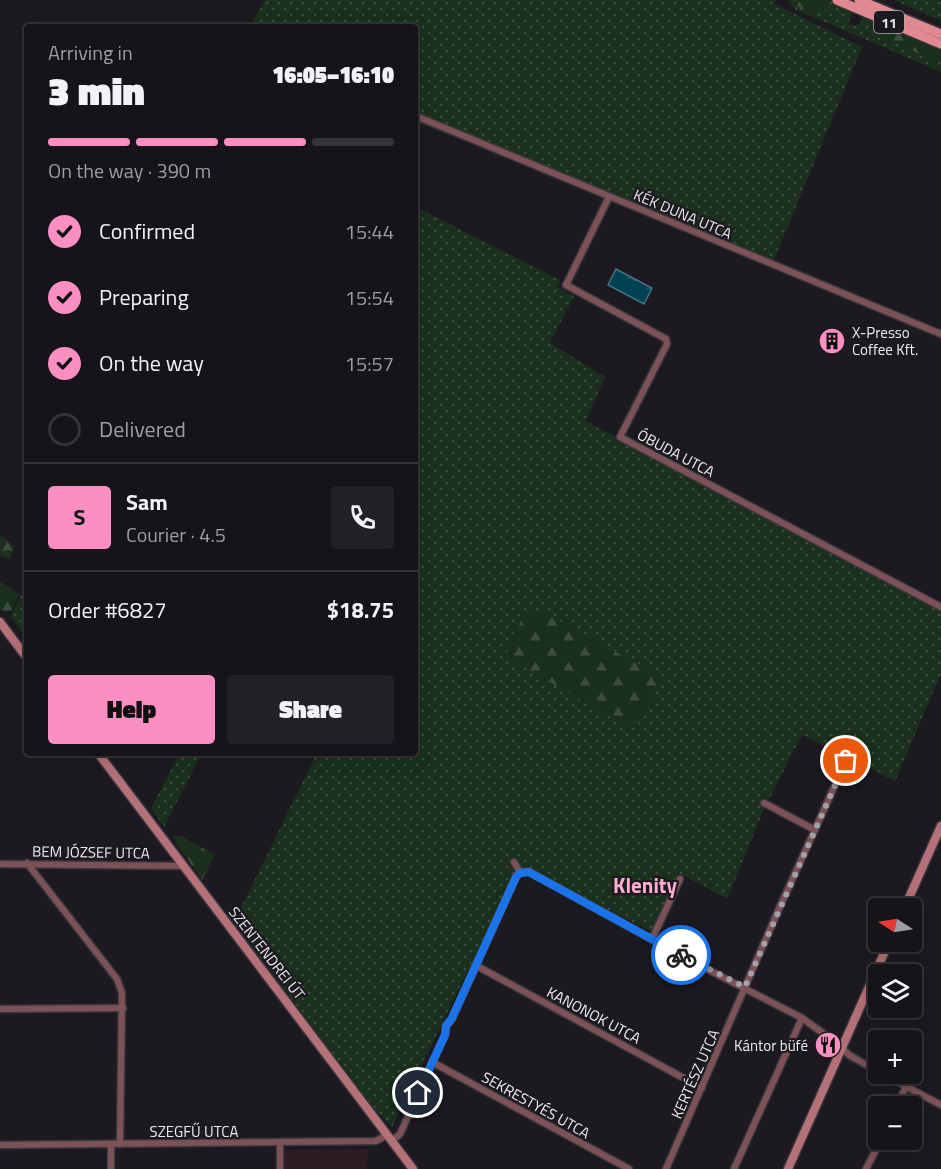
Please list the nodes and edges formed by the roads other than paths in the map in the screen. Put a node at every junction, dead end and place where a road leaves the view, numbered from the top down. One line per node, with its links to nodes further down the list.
1 (837, 0): 4 (main road, 11)
2 (859, 0): 3 (main road, 11)
3 (941, 34)
4 (941, 44)
5 (418, 117): 6 (street, KÉK DUNA UTCA)
6 (609, 196): 7 (street, KÉK DUNA UTCA); 8 (street, ÓBUDA UTCA)
7 (941, 334)
8 (941, 607)
9 (0, 622): 10 (main road)
10 (24, 654)
11 (100, 756): 19 (main road, SZENTENDREI ÚT)
12 (846, 761): 15 (street, KERTÉSZ UTCA)
13 (764, 803): 15 (street)
14 (941, 826): 22 (main road)
15 (815, 830): 26 (street, KERTÉSZ UTCA)
16 (514, 862): 20 (street)
17 (27, 863): 18 (street, BEM JÓZSEF UTCA); 19 (street, BEM JÓZSEF UTCA); 27 (street)
18 (0, 864)
19 (183, 866): 39 (main road, SZENTENDREI ÚT)
20 (520, 873): 23 (street); 25 (street)
21 (680, 879): 23 (street)
22 (908, 898)
23 (652, 939): 26 (street)
24 (885, 952): 30 (main road)
25 (475, 965): 31 (street); 35 (street, KANONOK UTCA)
26 (745, 987): 29 (street); 35 (street, KERTÉSZ UTCA)
27 (123, 1008): 28 (street); 42 (street)
28 (0, 1009)
29 (802, 1018): 30 (street); 50 (street)
30 (842, 1047): 32 (street); 51 (main road)
31 (432, 1062): 39 (street); 48 (street, SEKRESTYÉS UTCA)
32 (868, 1065)
33 (901, 1084): 34 (street)
34 (906, 1087): 37 (street); 38 (street)
35 (702, 1088): 49 (street, KERTÉSZ UTCA)
36 (941, 1094): 38 (street)
37 (902, 1096)
38 (939, 1104)
39 (389, 1138): 40 (street, SZEGFŰ UTCA); 47 (main road, SZENTENDREI ÚT)
40 (280, 1143): 42 (street, SZEGFŰ UTCA); 46 (street)
41 (111, 1144): 42 (street, SZEGFŰ UTCA); 43 (street, SZEGFŰ UTCA); 45 (street)
42 (120, 1144)
43 (0, 1145)
44 (876, 1150): 52 (street)
45 (111, 1169)
46 (280, 1169)
47 (413, 1169)
48 (629, 1169)
49 (666, 1169)
50 (734, 1169)
51 (788, 1169)
52 (866, 1169)

